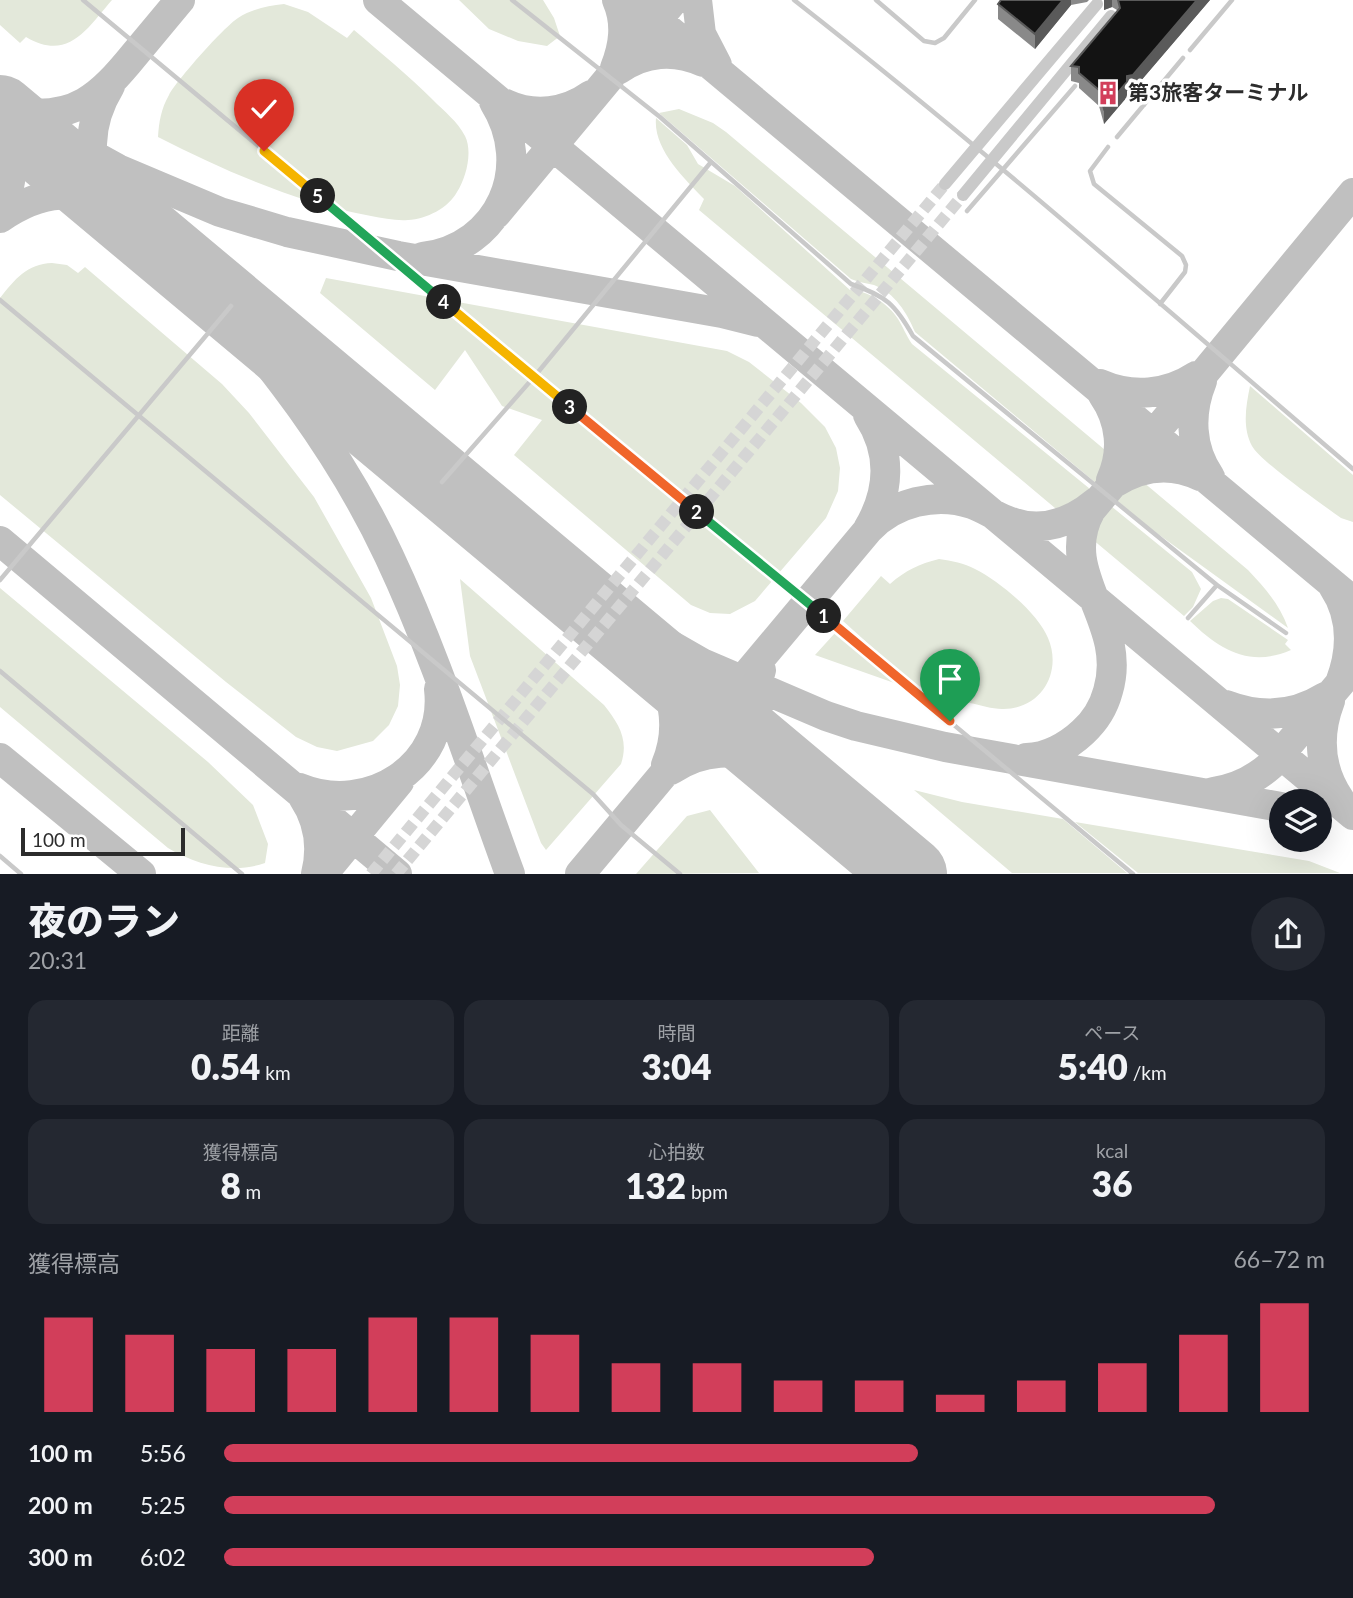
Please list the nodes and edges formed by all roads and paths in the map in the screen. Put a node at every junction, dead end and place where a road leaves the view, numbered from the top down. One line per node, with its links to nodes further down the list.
1 (83, 0): 23 (lane)
2 (512, 0): 16 (lane)
3 (795, 0): 21 (lane)
4 (876, 0): 5 (lane)
5 (975, 0)
6 (1232, 0): 9 (lane)
7 (1097, 4): 17 (street)
8 (1111, 16): 18 (street)
9 (1190, 50)
10 (1183, 58): 13 (lane)
11 (1075, 86): 19 (lane)
12 (1131, 94): 13 (lane)
13 (1144, 105): 14 (lane)
14 (1117, 137)
15 (1108, 147): 21 (lane)
16 (711, 162): 23 (lane); 28 (lane)
17 (945, 184)
18 (963, 195)
19 (967, 211)
20 (0, 300): 24 (lane)
21 (1160, 304): 25 (lane)
22 (231, 306): 24 (lane)
23 (534, 377): 26 (lane); 36 (lane)
24 (139, 416): 27 (lane); 35 (lane)
25 (1353, 469)
26 (442, 482)
27 (0, 580)
28 (1217, 585): 29 (lane); 30 (lane)
29 (1188, 618)
30 (1286, 633)
31 (0, 671): 34 (lane)
32 (0, 856): 33 (lane)
33 (21, 873)
34 (242, 873)
35 (680, 873)
36 (1133, 873)

